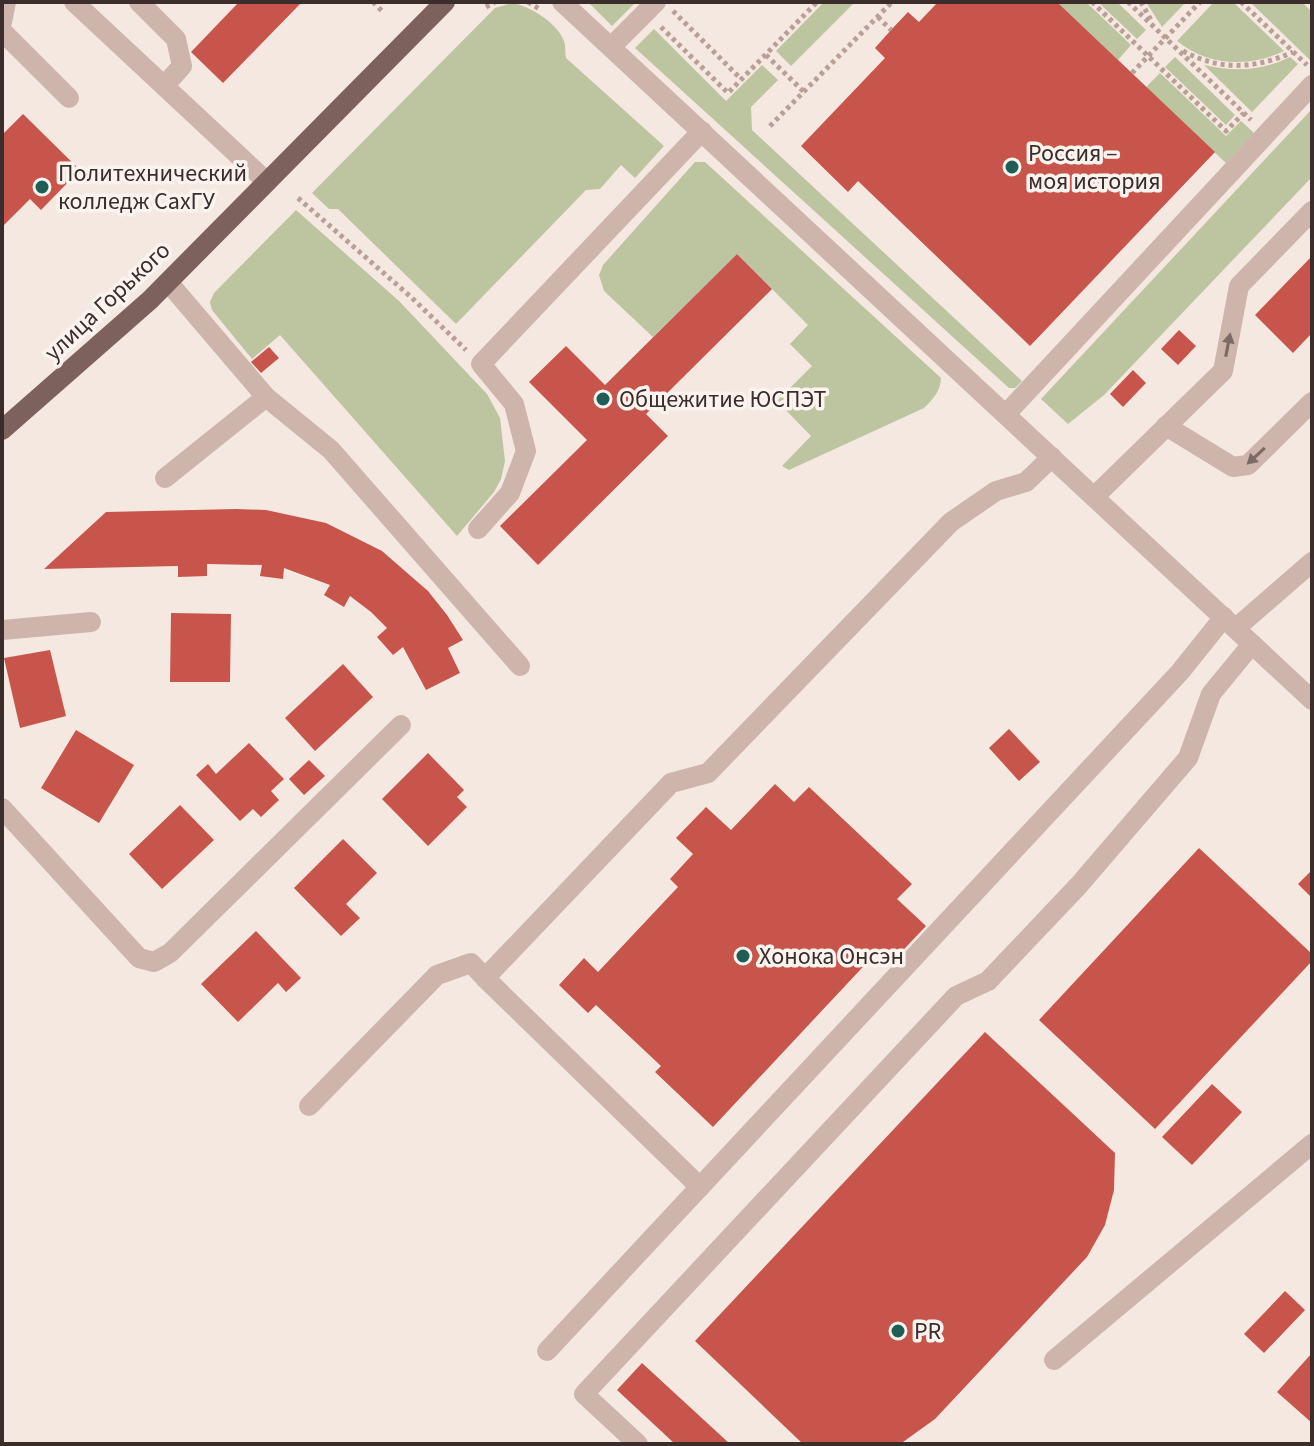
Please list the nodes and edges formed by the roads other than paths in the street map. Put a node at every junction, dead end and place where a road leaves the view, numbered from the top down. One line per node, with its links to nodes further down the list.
1 (6, 2): 7 (street)
2 (74, 2): 11 (street)
3 (139, 2): 11 (street)
4 (445, 2): 14 (main road, улица Горького)
5 (562, 2): 9 (street)
6 (656, 7): 9 (street)
7 (2, 22)
8 (2, 31): 12 (street)
9 (611, 47): 13 (street)
10 (1312, 85): 19 (street)
11 (164, 86): 14 (street)
12 (69, 98)
13 (702, 131): 19 (street); 25 (street)
14 (267, 182): 16 (main road, улица Горького)
15 (1312, 211): 20 (street, one-way to 15)
16 (168, 282): 17 (street); 21 (main road, улица Горького)
17 (266, 397): 23 (street); 31 (street)
18 (1312, 402): 20 (street, one-way to 20)
19 (1006, 414): 22 (street)
20 (1166, 426): 24 (street)
21 (2, 430)
22 (1052, 457): 24 (street); 35 (street)
23 (165, 478)
24 (1094, 497): 28 (street)
25 (478, 529)
26 (1312, 562): 28 (street)
27 (91, 622): 29 (street)
28 (1230, 622): 30 (street); 38 (street)
29 (2, 630)
30 (1252, 644): 32 (street); 41 (street)
31 (520, 666)
32 (1312, 700)
33 (401, 725): 34 (street)
34 (2, 808)
35 (485, 978): 36 (street); 38 (street)
36 (309, 1106)
37 (1312, 1144): 40 (street)
38 (700, 1187): 39 (street)
39 (547, 1351)
40 (1054, 1360)
41 (638, 1444)

